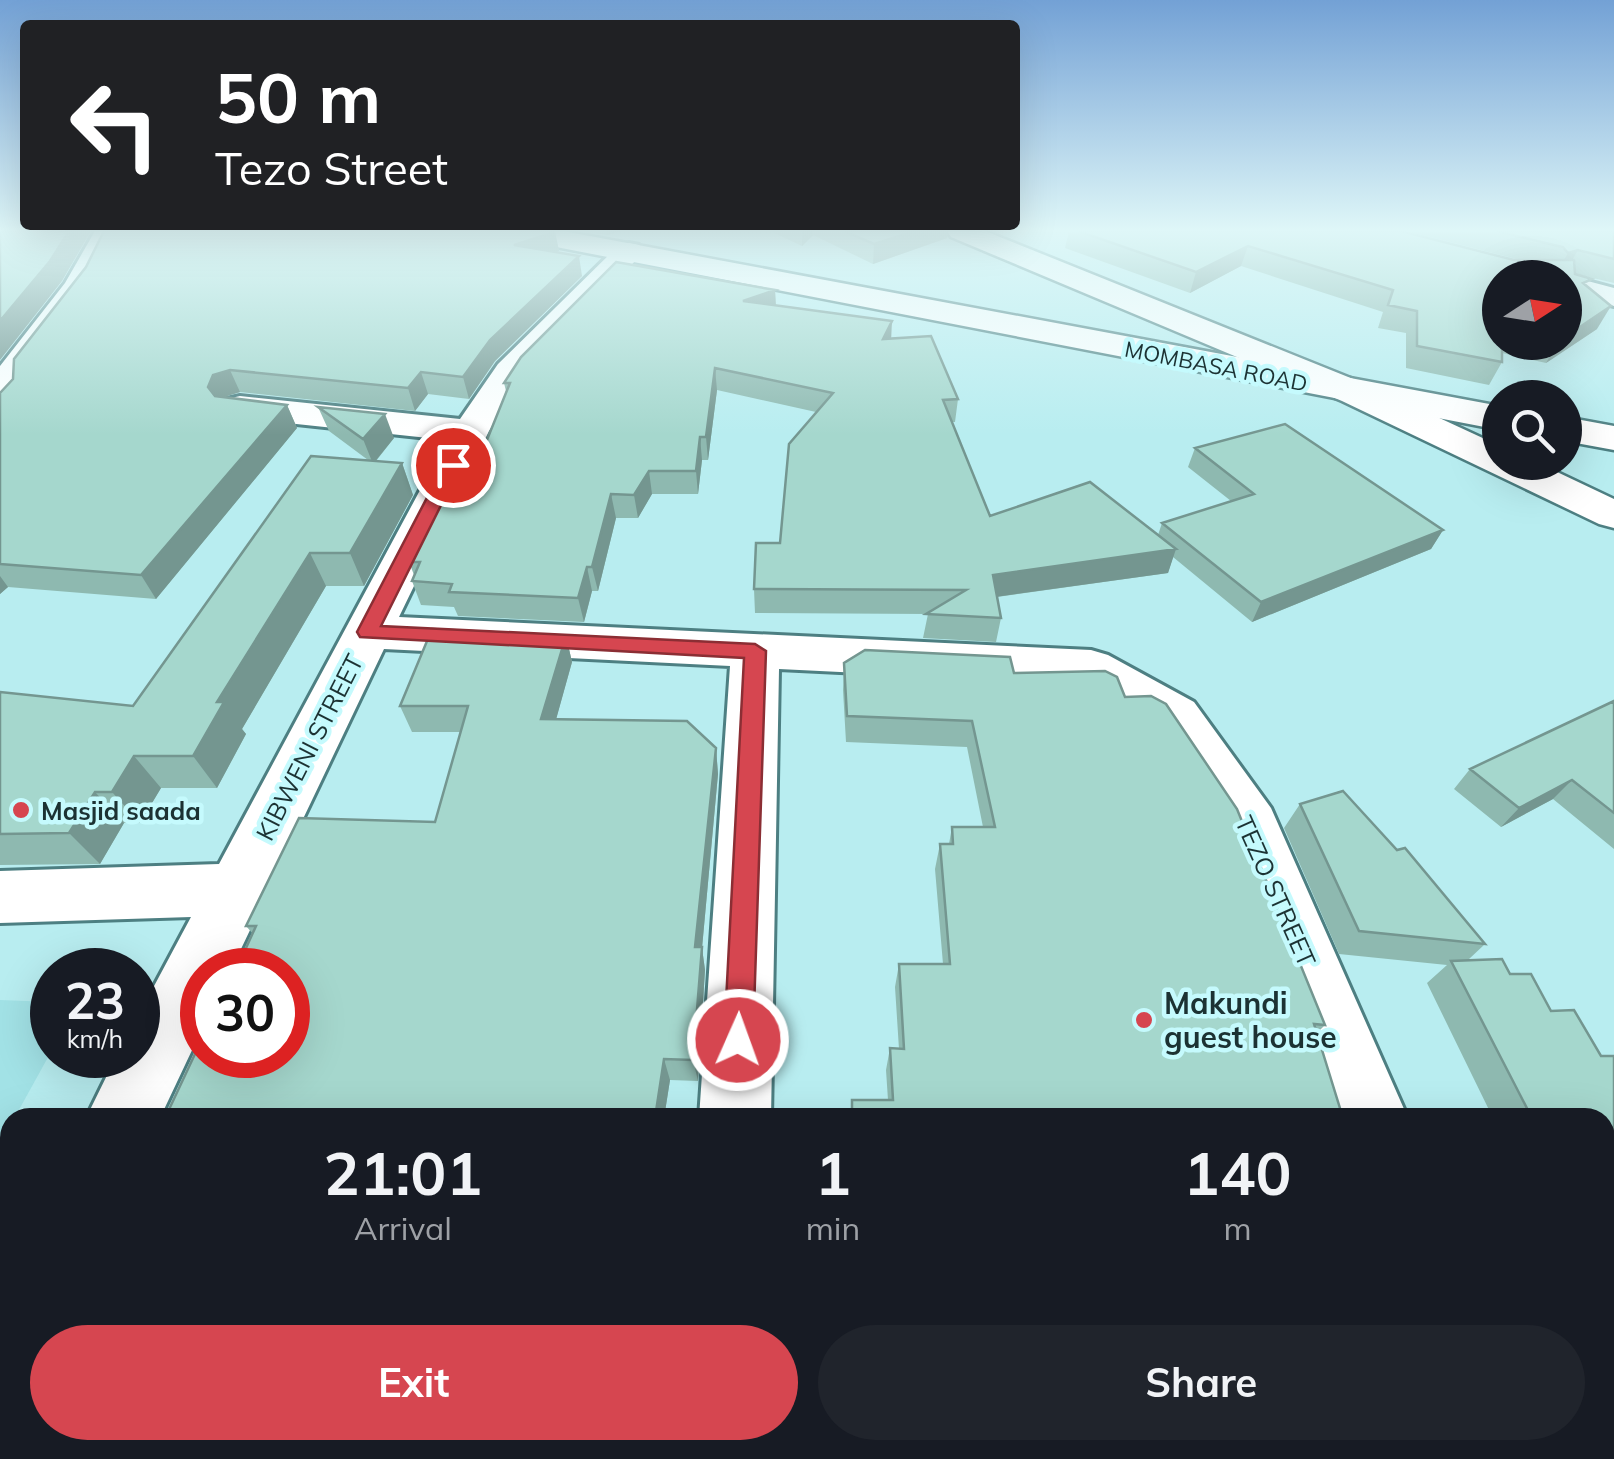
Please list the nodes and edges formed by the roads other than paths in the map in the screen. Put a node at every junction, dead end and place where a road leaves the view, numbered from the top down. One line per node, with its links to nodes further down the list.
1 (68, 299): 6 (street)
2 (581, 299): 9 (street, KIBWENI STREET)
3 (875, 299): 5 (main road, MOMBASA ROAD)
4 (1128, 299): 5 (main road)
5 (1355, 393): 8 (main road, MOMBASA ROAD); 12 (main road)
6 (2, 401)
7 (240, 406): 9 (street)
8 (1482, 415)
9 (470, 431): 15 (street, KIBWENI STREET)
10 (1582, 432): 11 (main road)
11 (1614, 438)
12 (1482, 453)
13 (1539, 480): 14 (main road)
14 (1614, 515)
15 (367, 632): 16 (street, TEZO STREET); 17 (street, KIBWENI STREET)
16 (755, 651): 20 (street); 21 (street, TEZO STREET)
17 (238, 889): 18 (street); 19 (street, KIBWENI STREET)
18 (0, 897)
19 (127, 1108)
20 (735, 1108)
21 (1368, 1108)

